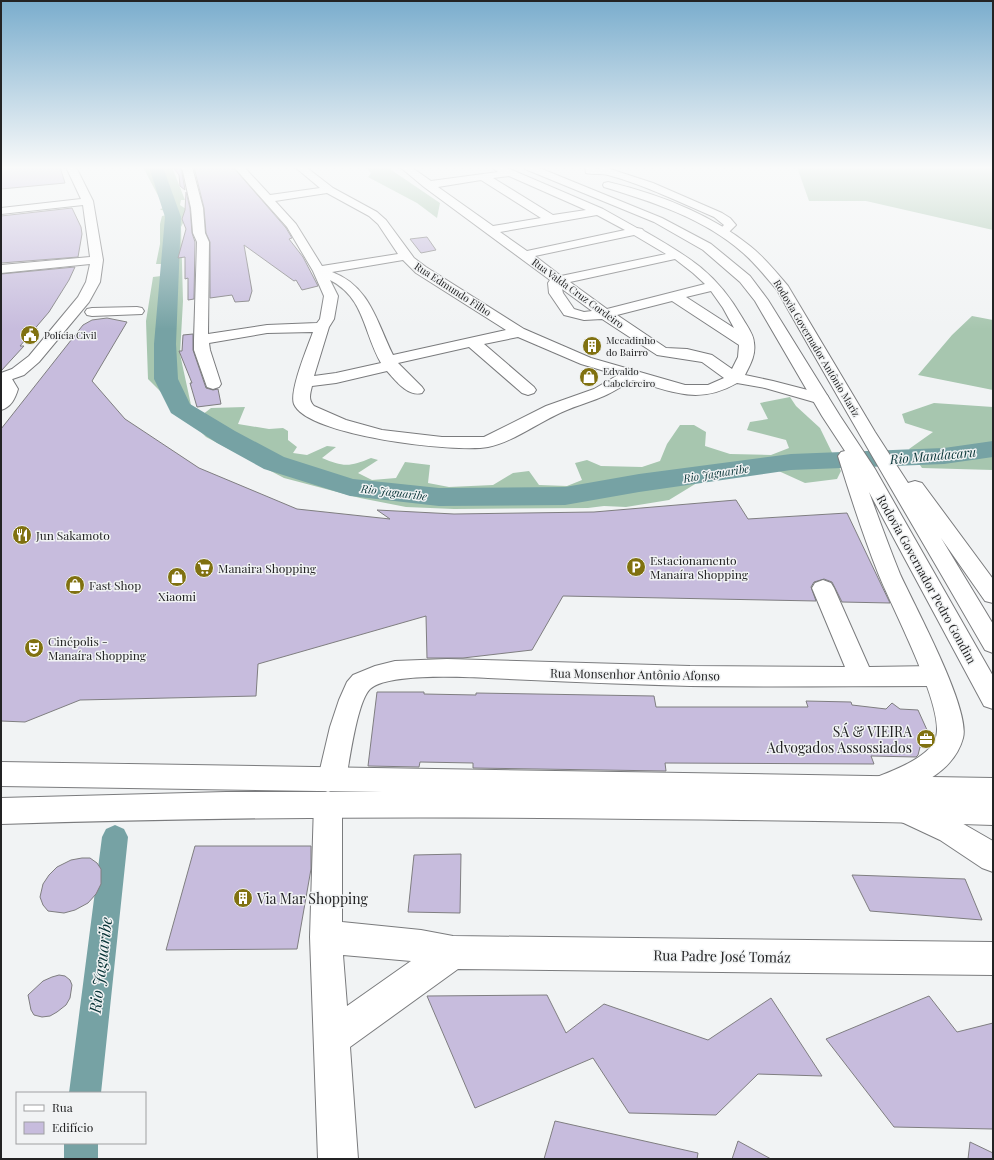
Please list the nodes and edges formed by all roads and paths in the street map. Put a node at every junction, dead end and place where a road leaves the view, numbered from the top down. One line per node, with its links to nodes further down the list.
1 (91, 221): 17 (main road)
2 (198, 221): 28 (main road)
3 (287, 221): 19 (main road)
4 (381, 221): 16 (main road, Rua Edmundo Filho)
5 (477, 221): 11 (main road, Rua Valda Cruz Cordeiro)
6 (539, 221): 11 (main road)
7 (620, 221): 12 (main road)
8 (660, 221): 40 (main road, Rodovia Governador Antônio Mariz)
9 (703, 221): 13 (main road, Rodovia Governador Antônio Mariz)
10 (727, 221): 13 (main road)
11 (489, 230): 14 (main road, Rua Valda Cruz Cordeiro)
12 (638, 231): 14 (main road); 15 (main road)
13 (724, 231): 42 (main road, Rodovia Governador Antônio Mariz)
14 (524, 255): 20 (main road, Rua Valda Cruz Cordeiro)
15 (677, 255): 20 (main road); 21 (main road)
16 (407, 256): 19 (main road); 27 (main road, Rua Edmundo Filho)
17 (97, 260): 18 (main road); 23 (main road)
18 (1, 269)
19 (319, 270): 26 (main road); 32 (main road)
20 (560, 280): 25 (main road, Rua Valda Cruz Cordeiro); 25 (main road)
21 (714, 286): 22 (main road); 29 (main road)
22 (674, 296): 25 (main road); 29 (main road)
23 (86, 307): 24 (main road); 35 (main road)
24 (137, 311)
25 (605, 314): 31 (main road, Rua Valda Cruz Cordeiro)
26 (322, 327): 28 (main road); 36 (main road)
27 (519, 332): 30 (main road); 33 (main road, Rua Edmundo Filho)
28 (201, 340): 37 (main road)
29 (730, 341): 31 (main road); 34 (main road)
30 (472, 342): 32 (main road); 39 (main road)
31 (687, 354): 34 (main road)
32 (390, 363): 36 (main road); 38 (main road)
33 (630, 375): 34 (main road, Rua Edmundo Filho); 36 (main road)
34 (735, 378): 40 (main road)
35 (4, 382): 41 (main road)
36 (305, 382)
37 (213, 384)
38 (416, 390)
39 (528, 390)
40 (821, 399): 43 (main road, Rodovia Governador Antônio Mariz)
41 (1, 405)
42 (871, 432): 43 (main road); 43 (main road)
43 (875, 465): 45 (main road); 46 (main road, Rodovia Governador Pedro Gondim); 48 (main road); 49 (main road, Rodovia Governador Pedro Gondim)
44 (823, 588): 47 (main road)
45 (993, 594)
46 (993, 644)
47 (861, 676): 48 (main road, Rua Monsenhor Antônio Afonso); 53 (main road, Rua Monsenhor Antônio Afonso)
48 (935, 676): 51 (main road)
49 (993, 699)
50 (1, 774): 53 (main road)
51 (880, 789): 52 (main road); 53 (main road)
52 (993, 790)
53 (330, 791): 54 (main road); 55 (main road); 58 (main road, Rua Monsenhor Antônio Afonso)
54 (902, 809): 56 (main road); 57 (main road)
55 (1, 811)
56 (993, 812)
57 (993, 858)
58 (326, 937): 59 (main road, Rua Padre José Tomáz); 61 (main road, Rua Monsenhor Antônio Afonso)
59 (453, 952): 60 (main road, Rua Padre José Tomáz); 61 (main road)
60 (992, 959)
61 (331, 1039): 62 (main road, Rua Monsenhor Antônio Afonso)
62 (338, 1159)

